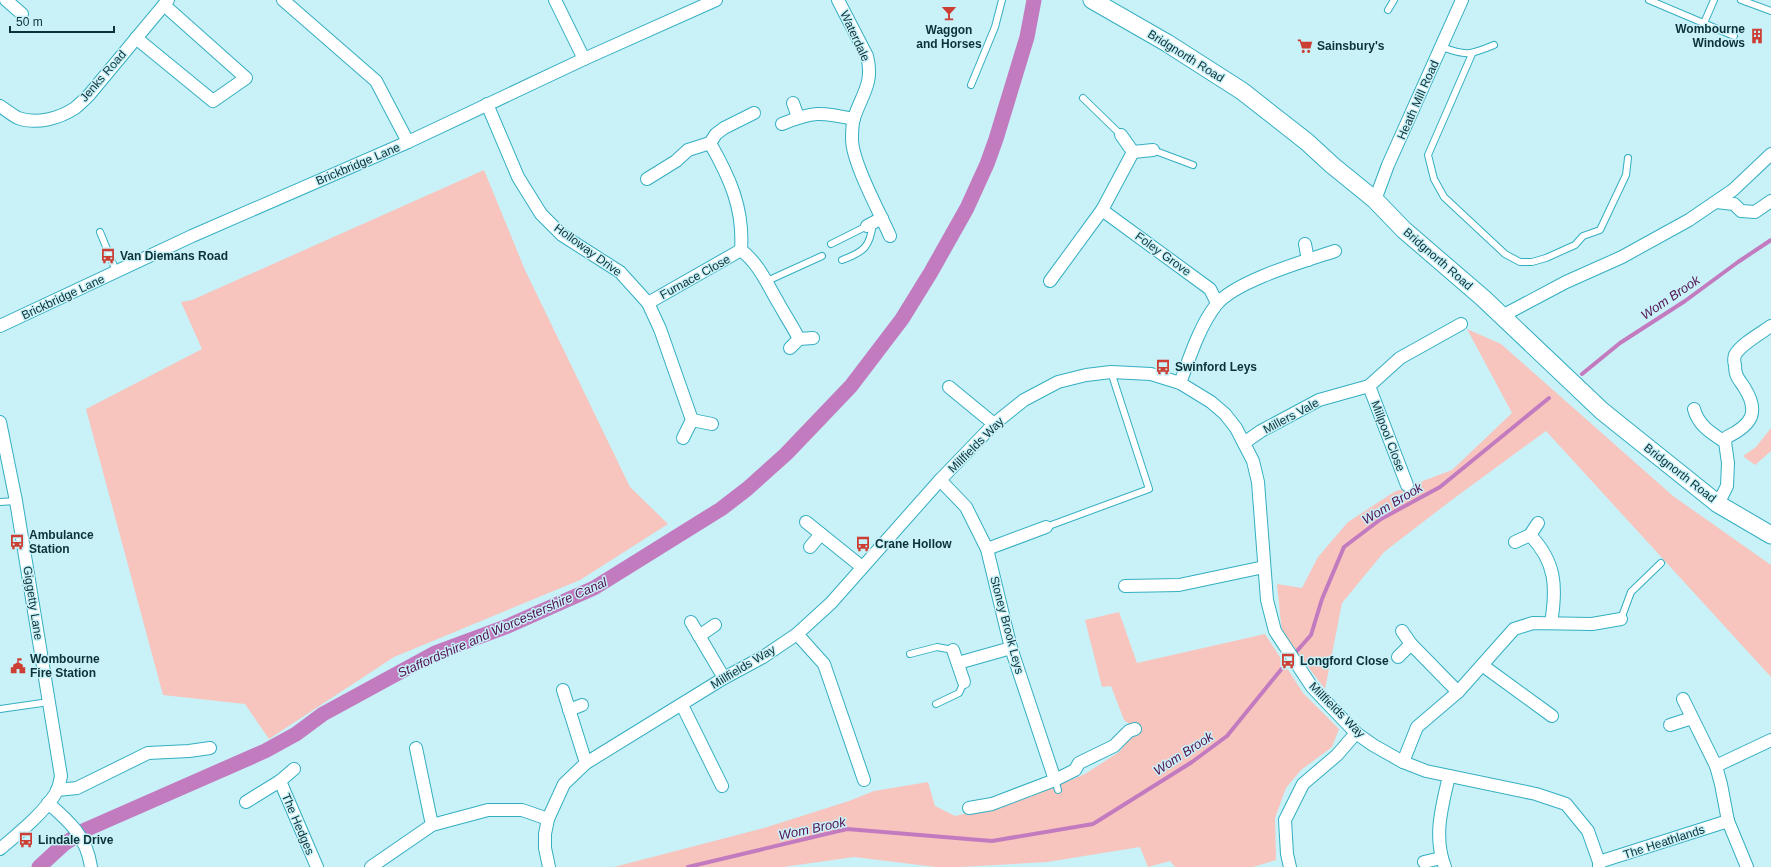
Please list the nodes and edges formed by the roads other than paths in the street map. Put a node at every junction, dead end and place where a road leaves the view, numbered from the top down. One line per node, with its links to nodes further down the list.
1 (6, 0): 18 (street)
2 (283, 0): 36 (street)
3 (555, 0): 25 (street)
4 (716, 0): 25 (street, Brickbridge Lane)
5 (838, 0): 33 (street, Waterdale)
6 (1002, 0): 26 (lane)
7 (1092, 0): 44 (main road, Bridgnorth Road)
8 (1394, 0): 16 (lane)
9 (1461, 0): 23 (street, Heath Mill Road)
10 (1649, 0): 15 (lane)
11 (1668, 0): 15 (lane)
12 (1714, 0): 19 (lane)
13 (1741, 0): 17 (lane)
14 (166, 2): 21 (street, Jenks Road); 21 (street)
15 (1665, 7): 19 (lane)
16 (1388, 10)
17 (1771, 11)
18 (22, 14)
19 (1704, 23): 20 (lane)
20 (1734, 36)
21 (136, 38): 30 (street, Jenks Road)
22 (1494, 45): 24 (lane)
23 (1442, 47): 24 (lane); 44 (street, Heath Mill Road)
24 (1472, 54): 41 (lane)
25 (584, 58): 28 (street, Brickbridge Lane)
26 (971, 85)
27 (1083, 98): 35 (lane)
28 (487, 104): 36 (street, Brickbridge Lane); 61 (street, Holloway Drive)
29 (793, 104): 32 (street)
30 (0, 106)
31 (754, 113): 37 (street)
32 (798, 117): 33 (street); 34 (street)
33 (854, 119): 48 (street, Waterdale)
34 (782, 124)
35 (1121, 135): 39 (street)
36 (408, 142): 58 (street, Brickbridge Lane)
37 (710, 143): 43 (street); 53 (street, Furnace Close)
38 (1153, 150): 39 (street); 42 (lane)
39 (1133, 152): 47 (street)
40 (1771, 154): 46 (street)
41 (1628, 158)
42 (1192, 165)
43 (647, 179)
44 (1375, 200): 63 (main road, Bridgnorth Road)
45 (1771, 201): 46 (street)
46 (1716, 202): 63 (street)
47 (1102, 210): 60 (street); 62 (street, Foley Grove)
48 (874, 222): 50 (street, Waterdale); 51 (lane); 56 (lane)
49 (100, 232): 58 (lane)
50 (890, 236)
51 (831, 244)
52 (1305, 244): 57 (street)
53 (741, 250): 59 (street, Furnace Close); 61 (street, Furnace Close)
54 (1335, 251): 57 (street)
55 (822, 256): 59 (lane)
56 (842, 260)
57 (1308, 260): 62 (street)
58 (116, 271): 65 (street, Brickbridge Lane)
59 (767, 281): 68 (street, Furnace Close)
60 (1050, 281)
61 (648, 303): 75 (street, Holloway Drive)
62 (1217, 304): 71 (street)
63 (1502, 316): 86 (main road, Bridgnorth Road)
64 (1461, 324): 72 (street, Millers Vale)
65 (0, 326)
66 (1771, 326): 80 (street)
67 (812, 338): 68 (street)
68 (800, 339): 69 (street)
69 (790, 348)
70 (1112, 372): 71 (street, Millfields Way); 78 (street, Millfields Way); 89 (lane)
71 (1180, 383): 81 (street, Millfields Way)
72 (1369, 386): 81 (street, Millers Vale); 83 (street, Millpool Close)
73 (949, 387): 78 (street)
74 (1694, 409): 80 (street)
75 (692, 420): 77 (street); 79 (street)
76 (0, 422): 84 (street, Giggetty Lane)
77 (712, 424)
78 (994, 424): 82 (street, Millfields Way)
79 (683, 438)
80 (1725, 442): 86 (street)
81 (1244, 443): 98 (street, Millfields Way)
82 (940, 480): 95 (street, Stoney Brook Leys); 97 (street, Millfields Way)
83 (1407, 485)
84 (16, 501): 85 (lane); 119 (street, Giggetty Lane)
85 (0, 502)
86 (1718, 504): 92 (main road, Bridgnorth Road)
87 (806, 522): 90 (street)
88 (1538, 523): 91 (street)
89 (1046, 527): 95 (street)
90 (821, 534): 94 (street); 97 (street)
91 (1530, 535): 93 (street); 102 (street)
92 (1771, 535)
93 (1515, 542)
94 (810, 546)
95 (987, 549): 108 (street, Stoney Brook Leys)
96 (1661, 563): 100 (lane)
97 (862, 567): 105 (street, Millfields Way)
98 (1264, 567): 99 (street); 129 (street, Millfields Way)
99 (1125, 586)
100 (1621, 619): 102 (street)
101 (691, 622): 106 (street)
102 (1550, 623): 113 (street)
103 (715, 625): 106 (street)
104 (1402, 631): 107 (street)
105 (797, 634): 114 (street, Millfields Way); 138 (street)
106 (699, 636): 114 (street)
107 (1411, 644): 111 (street); 117 (street)
108 (1011, 648): 112 (street); 140 (street, Stoney Brook Leys)
109 (953, 650): 110 (lane); 112 (street)
110 (910, 654)
111 (1398, 657)
112 (958, 663): 115 (street)
113 (1482, 665): 117 (street); 125 (street)
114 (724, 678): 121 (street, Millfields Way)
115 (964, 682): 120 (lane)
116 (563, 690): 124 (street)
117 (1458, 692): 133 (street)
118 (1683, 699): 126 (street)
119 (49, 702): 123 (lane); 142 (street, Giggetty Lane)
120 (936, 704)
121 (682, 705): 134 (street, Millfields Way); 141 (street)
122 (582, 706): 124 (street)
123 (0, 709)
124 (569, 710): 134 (street)
125 (1552, 716)
126 (1692, 718): 127 (street); 135 (street)
127 (1670, 725)
128 (1135, 729): 140 (street)
129 (1356, 733): 133 (street, Millfields Way); 157 (street)
130 (1771, 740): 135 (street)
131 (210, 748): 142 (street)
132 (416, 748): 148 (street)
133 (1404, 762): 137 (street, Millfields Way)
134 (586, 763): 146 (street, Millfields Way)
135 (1716, 766): 147 (street)
136 (294, 769): 139 (street, The Hedges)
137 (1449, 776): 151 (street); 152 (street, Millfields Way)
138 (864, 780)
139 (280, 781): 143 (street, The Hedges); 154 (street, The Hedges)
140 (1056, 785): 145 (street)
141 (722, 786)
142 (57, 790): 144 (street, Giggetty Lane)
143 (246, 802)
144 (48, 803): 149 (street, Giggetty Lane); 153 (street)
145 (969, 808)
146 (548, 819): 148 (street); 156 (street, Millfields Way)
147 (1728, 821): 152 (street, The Heathlands); 158 (street)
148 (432, 825): 155 (street)
149 (0, 848)
150 (1424, 862): 151 (street)
151 (1443, 863)
152 (1599, 865)
153 (91, 867)
154 (317, 867)
155 (370, 867)
156 (549, 867)
157 (1290, 867)
158 (1747, 867)

